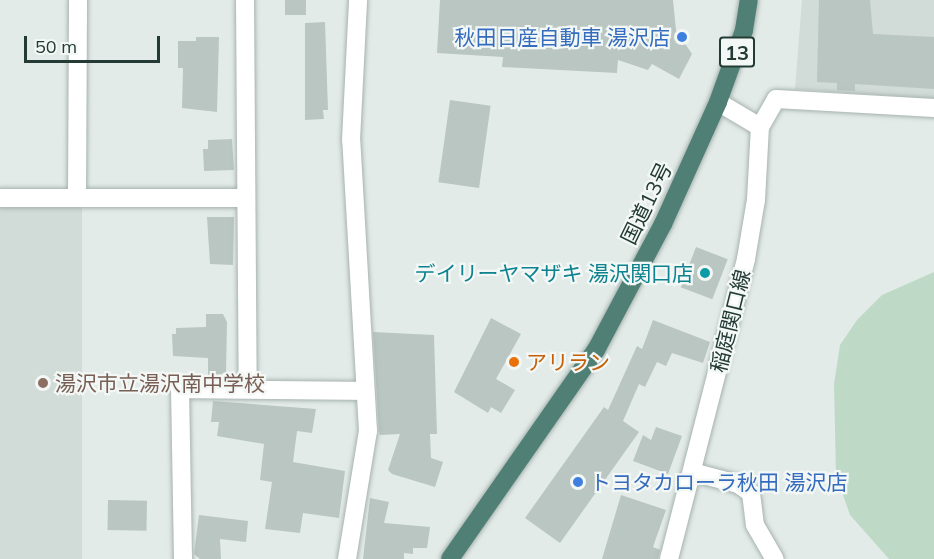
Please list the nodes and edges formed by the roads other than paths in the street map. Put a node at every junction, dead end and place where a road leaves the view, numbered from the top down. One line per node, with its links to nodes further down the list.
1 (78, 0): 8 (street)
2 (245, 0): 10 (street)
3 (357, 0): 12 (street)
4 (749, 0): 5 (highway, 国道13号 / 13)
5 (718, 102): 7 (street); 16 (highway, 国道13号 / 13)
6 (934, 108): 7 (street)
7 (760, 127): 13 (street, 稲庭関口線)
8 (78, 197): 9 (street); 10 (street)
9 (0, 198)
10 (246, 198): 11 (street)
11 (248, 389): 12 (street); 14 (street)
12 (364, 391): 15 (street)
13 (692, 471): 17 (street, 稲庭関口線); 18 (street)
14 (183, 559)
15 (347, 559)
16 (450, 559)
17 (669, 559)
18 (775, 559)

